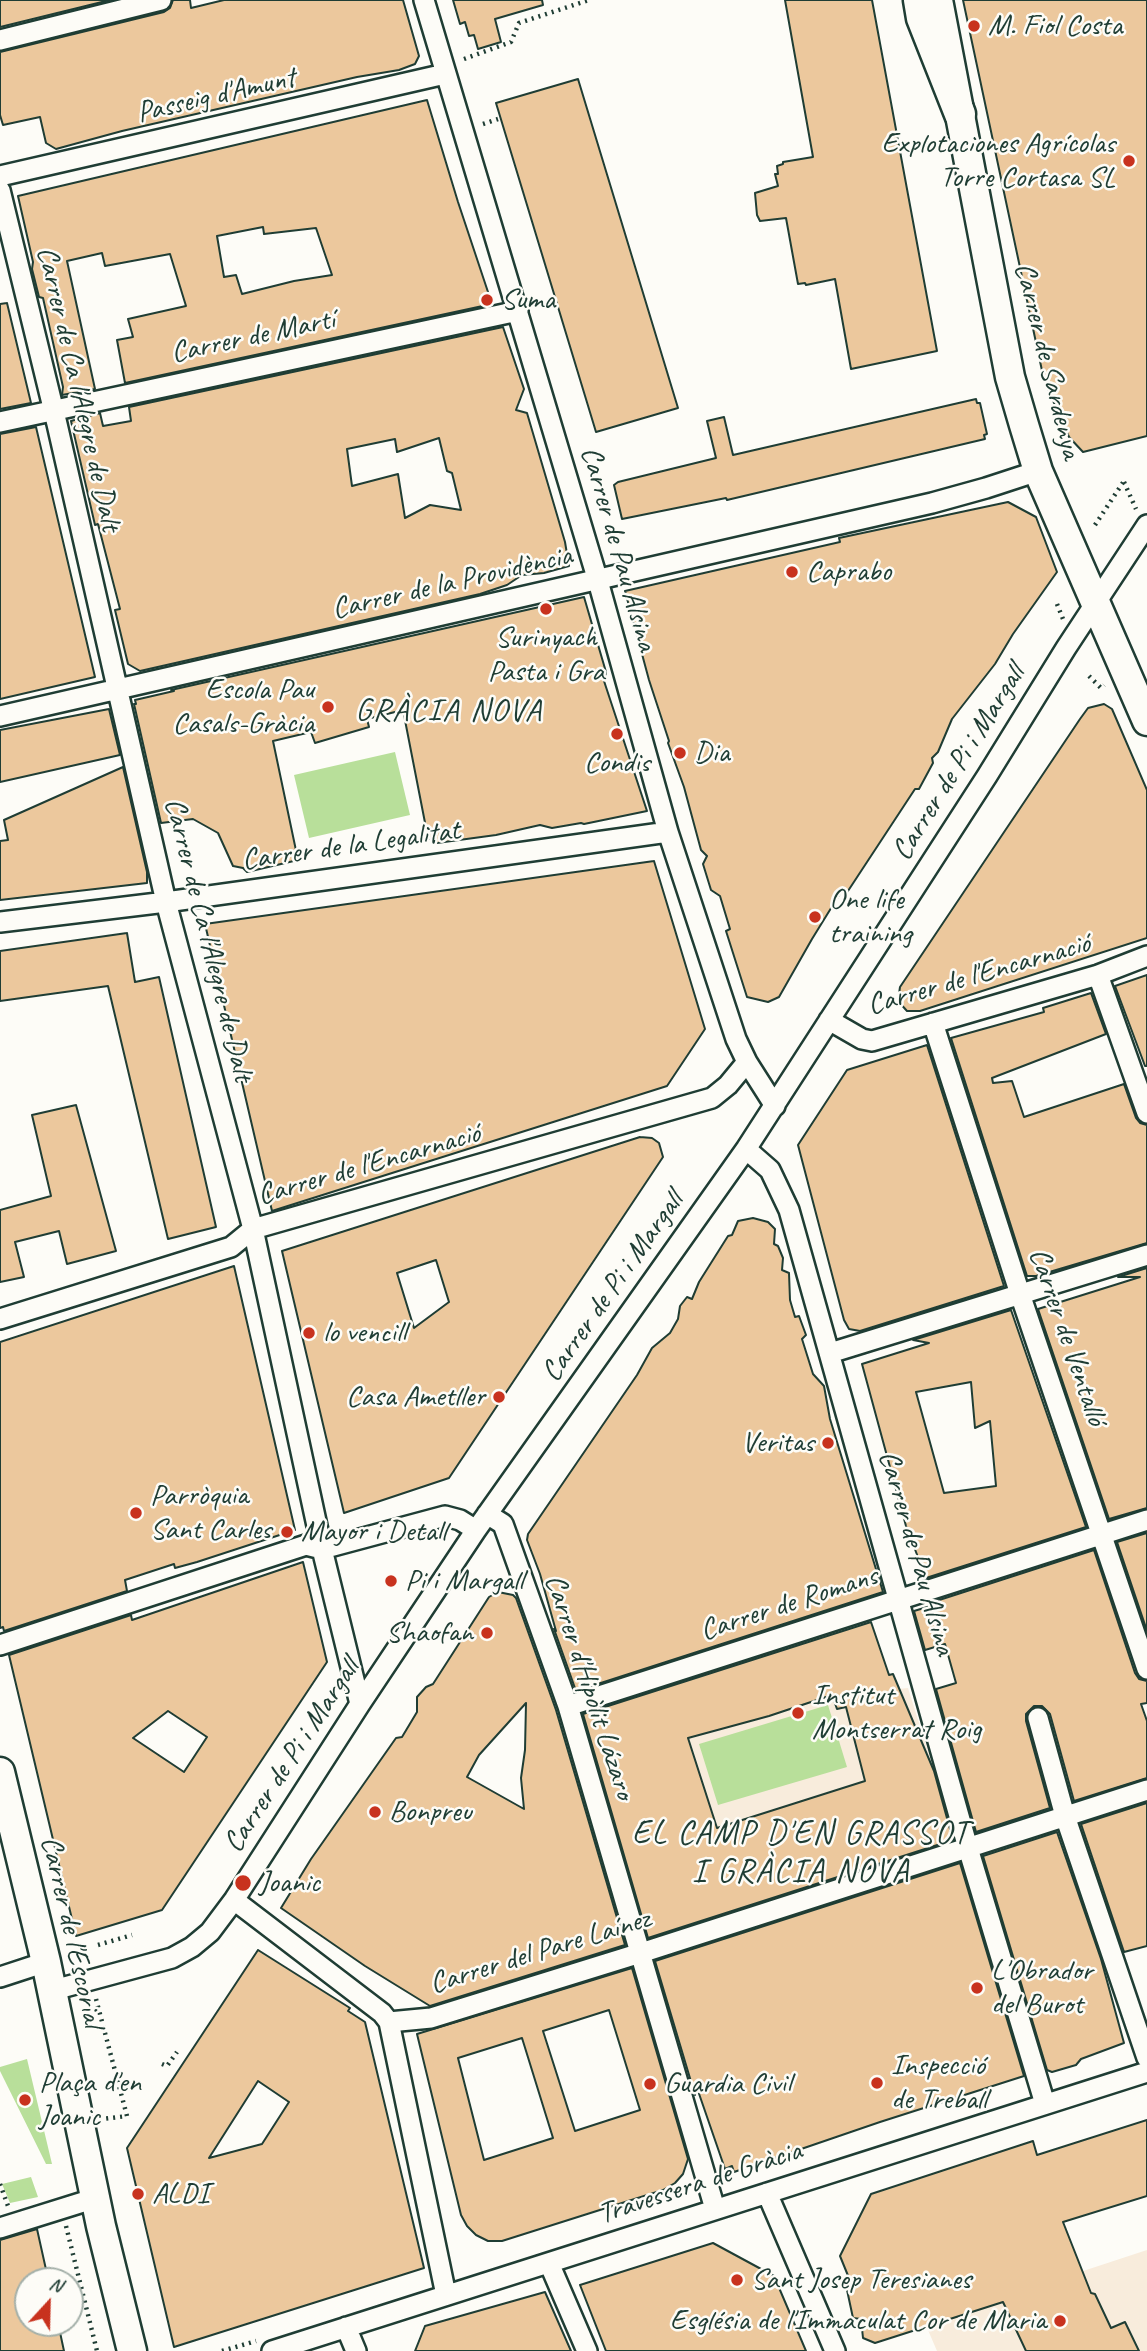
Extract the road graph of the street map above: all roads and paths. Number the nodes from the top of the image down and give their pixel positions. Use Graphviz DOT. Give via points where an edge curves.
graph roads {
  1 [pos="161,0"];
  2 [pos="424,0"];
  3 [pos="589,0"];
  4 [pos="919,0"];
  5 [pos="938,0"];
  6 [pos="0,40"];
  7 [pos="464,59"];
  8 [pos="445,74"];
  9 [pos="960,114"];
  10 [pos="498,119"];
  11 [pos="483,124"];
  12 [pos="0,176"];
  13 [pos="0,190"];
  14 [pos="518,311"];
  15 [pos="53,410"];
  16 [pos="0,422"];
  17 [pos="1038,471"];
  18 [pos="1143,519"];
  19 [pos="1095,525"];
  20 [pos="598,581"];
  21 [pos="1097,603"];
  22 [pos="1057,604"];
  23 [pos="1065,623"];
  24 [pos="1089,676"];
  25 [pos="1101,688"];
  26 [pos="117,690"];
  27 [pos="0,716"];
  28 [pos="1147,721"];
  29 [pos="668,832"];
  30 [pos="166,902"];
  31 [pos="0,922"];
  32 [pos="1147,956"];
  33 [pos="1098,975"];
  34 [pos="829,1020"];
  35 [pos="933,1023"];
  36 [pos="747,1062"];
  37 [pos="775,1106"];
  38 [pos="1147,1114"];
  39 [pos="746,1149"];
  40 [pos="253,1229"];
  41 [pos="1147,1255"];
  42 [pos="1020,1294"];
  43 [pos="0,1319"];
  44 [pos="830,1353"];
  45 [pos="1147,1520"];
  46 [pos="482,1522"];
  47 [pos="1102,1536"];
  48 [pos="329,1547"];
  49 [pos="500,1583"];
  50 [pos="485,1587"];
  51 [pos="899,1600"];
  52 [pos="0,1646"];
  53 [pos="1147,1668"];
  54 [pos="360,1704"];
  55 [pos="569,1706"];
  56 [pos="1038,1718"];
  57 [pos="0,1772"];
  58 [pos="1147,1790"];
  59 [pos="1065,1816"];
  60 [pos="968,1848"];
  61 [pos="234,1900"];
  62 [pos="132,1935"];
  63 [pos="98,1945"];
  64 [pos="639,1954"];
  65 [pos="46,1962"];
  66 [pos="0,1977"];
  67 [pos="50,1991"];
  68 [pos="94,1992"];
  69 [pos="388,2022"];
  70 [pos="177,2052"];
  71 [pos="1147,2058"];
  72 [pos="162,2064"];
  73 [pos="1147,2072"];
  74 [pos="1045,2104"];
  75 [pos="100,2119"];
  76 [pos="0,2184"];
  77 [pos="767,2193"];
  78 [pos="96,2198"];
  79 [pos="715,2209"];
  80 [pos="6,2222"];
  81 [pos="66,2228"];
  82 [pos="549,2263"];
  83 [pos="446,2295"];
  84 [pos="346,2326"];
  85 [pos="97,2351"];
  86 [pos="132,2351"];
  87 [pos="272,2351"];
  88 [pos="356,2351"];
  89 [pos="587,2351"];
  90 [pos="835,2351"];
  1 -- 6 [label="street"];
  2 -- 8 [label="street, Carrer de Pau Alsina"];
  3 -- 7 [label="path" via="519,23 511,42"];
  4 -- 9 [label="main road"];
  5 -- 9 [label="street, Carrer de Sardenya"];
  8 -- 12 [label="street, Passeig d'Amunt"];
  8 -- 14 [label="street, Carrer de Pau Alsina"];
  9 -- 17 [label="street, Carrer de Sardenya" via="1010,377"];
  10 -- 11 [label="path"];
  13 -- 15 [label="street, Carrer de Ca l'Alegre de Dalt"];
  14 -- 15 [label="street, Carrer de Martí"];
  14 -- 20 [label="street, Carrer de Pau Alsina"];
  15 -- 16 [label="street, Carrer de Martí"];
  15 -- 26 [label="street, Carrer de Ca l'Alegre de Dalt"];
  17 -- 20 [label="street, Carrer de la Providència" via="932,503"];
  17 -- 21 [label="street, Carrer de Sardenya"];
  18 -- 19 [label="path" via="1124,481"];
  18 -- 21 [label="street, Carrer de Pi i Margall"];
  20 -- 26 [label="street, Carrer de la Providència"];
  20 -- 29 [label="street, Carrer de Pau Alsina"];
  21 -- 28 [label="street, Carrer de Sardenya"];
  21 -- 34 [label="street, Carrer de Pi i Margall"];
  22 -- 23 [label="path"];
  24 -- 25 [label="path"];
  26 -- 27 [label="street, Carrer de la Providència"];
  26 -- 30 [label="street, Carrer de Ca l'Alegre de Dalt"];
  29 -- 30 [label="street, Carrer de la Legalitat"];
  29 -- 36 [label="street, Carrer de Pau Alsina"];
  30 -- 31 [label="street, Carrer de la Legalitat"];
  30 -- 40 [label="street, Carrer de Ca l'Alegre de Dalt"];
  32 -- 33 [label="street, Carrer de l'Encarnació"];
  33 -- 35 [label="street, Carrer de l'Encarnació"];
  33 -- 38 [label="street"];
  34 -- 35 [label="street, Carrer de l'Encarnació" via="872,1041"];
  34 -- 37 [label="street, Carrer de Pi i Margall"];
  35 -- 42 [label="street, Carrer de Ventalló"];
  36 -- 37 [label="street, Carrer de Pau Alsina"];
  36 -- 40 [label="street, Carrer de l'Encarnació" via="712,1098"];
  37 -- 39 [label="street, Carrer de Pi i Margall"];
  39 -- 44 [label="street, Carrer de Pau Alsina" via="770,1171 789,1210"];
  39 -- 46 [label="street, Carrer de Pi i Margall"];
  40 -- 43 [label="street, Carrer de l'Encarnació" via="232,1247"];
  40 -- 48 [label="street, Carrer de Ca l'Alegre de Dalt"];
  41 -- 42 [label="street"];
  42 -- 44 [label="street"];
  42 -- 47 [label="street, Carrer de Ventalló"];
  44 -- 51 [label="street, Carrer de Pau Alsina"];
  45 -- 47 [label="street, Carrer de Romans"];
  46 -- 48 [label="street" via="445,1516"];
  46 -- 54 [label="street, Carrer de Pi i Margall"];
  46 -- 55 [label="street, Carrer d'Hipòlit Lázaro" via="503,1524"];
  47 -- 51 [label="street, Carrer de Romans"];
  47 -- 53 [label="street, Carrer de Ventalló"];
  48 -- 52 [label="street" via="306,1545"];
  48 -- 54 [label="street, Carrer de Ca l'Alegre de Dalt"];
  49 -- 50 [label="path"];
  51 -- 55 [label="street, Carrer de Romans"];
  51 -- 60 [label="street, Carrer de Pau Alsina"];
  54 -- 61 [label="street, Carrer de Pi i Margall"];
  55 -- 64 [label="street, Carrer d'Hipòlit Lázaro"];
  56 -- 59 [label="street"];
  57 -- 65 [label="street, Carrer de l'Escorial"];
  58 -- 59 [label="street, Carrer del Pare Laínez"];
  59 -- 60 [label="street, Carrer del Pare Laínez"];
  59 -- 71 [label="street"];
  60 -- 64 [label="street, Carrer del Pare Laínez"];
  60 -- 74 [label="street, Carrer de Pau Alsina"];
  61 -- 67 [label="street, Carrer de Pi i Margall" via="210,1931 172,1958"];
  61 -- 69 [label="street"];
  62 -- 63 [label="path"];
  64 -- 69 [label="street, Carrer del Pare Laínez" via="431,2018"];
  64 -- 79 [label="street, Carrer d'Hipòlit Lázaro"];
  65 -- 66 [label="street"];
  65 -- 67 [label="street, Carrer de l'Escorial"];
  67 -- 78 [label="street, Carrer de l'Escorial"];
  68 -- 75 [label="path, Carrer de l'Escorial" via="127,2116"];
  69 -- 83 [label="street"];
  70 -- 72 [label="path" via="167,2066"];
  73 -- 74 [label="street, Travessera de Gràcia"];
  74 -- 77 [label="street, Travessera de Gràcia"];
  76 -- 80 [label="path"];
  77 -- 79 [label="street, Travessera de Gràcia"];
  77 -- 90 [label="street"];
  78 -- 80 [label="street"];
  78 -- 86 [label="street, Carrer de l'Escorial"];
  79 -- 82 [label="street, Travessera de Gràcia"];
  81 -- 85 [label="path"];
  82 -- 83 [label="street, Travessera de Gràcia"];
  82 -- 89 [label="street"];
  83 -- 84 [label="street, Travessera de Gràcia"];
  84 -- 87 [label="street, Travessera de Gràcia"];
  84 -- 88 [label="street"];
}
